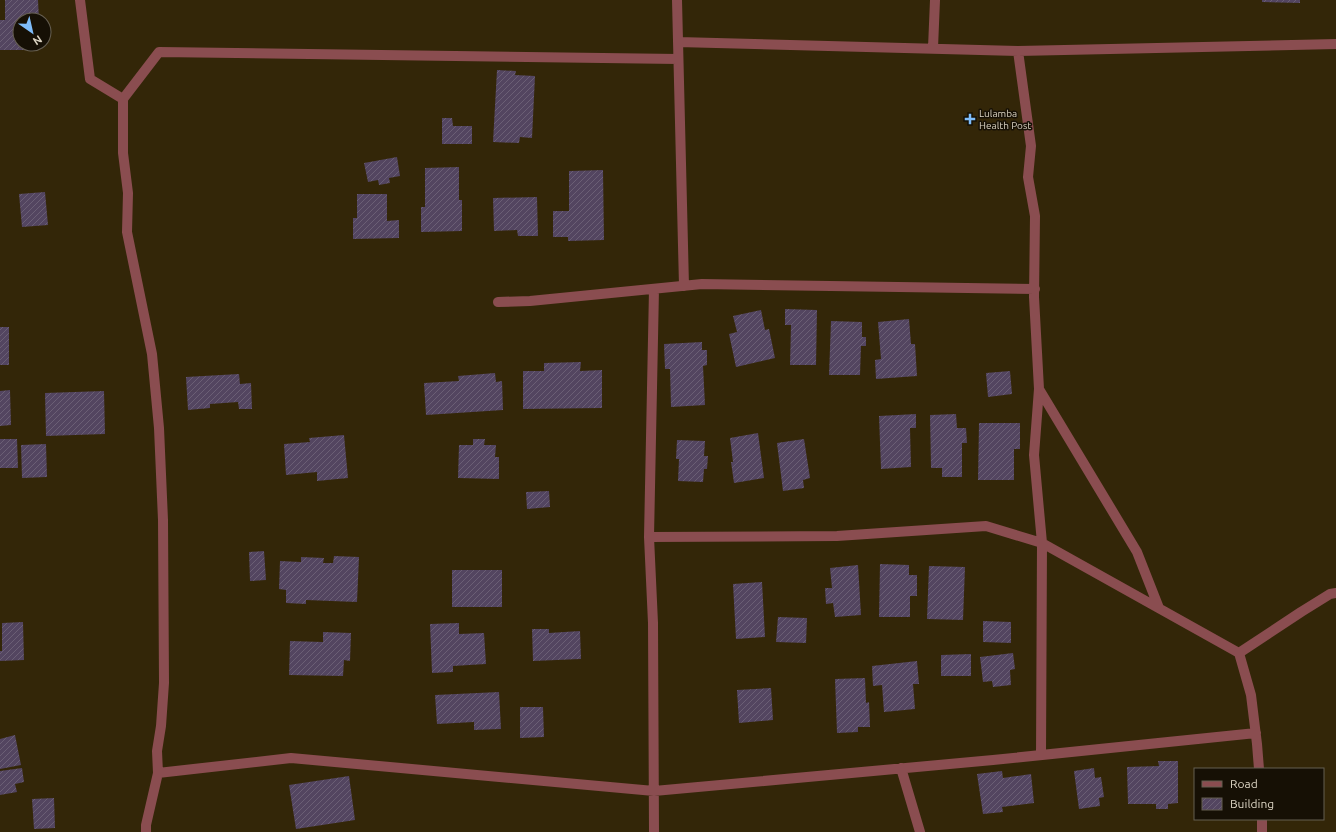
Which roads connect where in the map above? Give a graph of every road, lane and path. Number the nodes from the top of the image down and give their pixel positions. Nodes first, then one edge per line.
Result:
1 (80, 0) edge
2 (677, 0) edge
3 (935, 0) edge
4 (678, 42) junction
5 (1336, 44) edge
6 (933, 48) junction
7 (1018, 50) junction
8 (678, 59) junction
9 (123, 99) junction
10 (684, 286) junction
11 (654, 288) junction
12 (1035, 289) junction
13 (498, 302) dead end
14 (1039, 389) junction
15 (649, 537) junction
16 (1042, 543) junction
17 (1336, 593) edge
18 (1159, 608) junction
19 (1239, 653) junction
20 (1256, 733) junction
21 (1041, 755) junction
22 (901, 768) junction
23 (1259, 768) edge
24 (158, 773) junction
25 (654, 791) junction
26 (1262, 820) edge
27 (146, 832) edge
28 (654, 832) edge
29 (920, 832) edge
30 (1262, 832) edge

1 - 9 street
2 - 4 street
3 - 6 street
4 - 6 street
4 - 8 street
5 - 7 street
6 - 7 street
7 - 12 street
8 - 9 street
8 - 10 street
9 - 24 street
10 - 11 street
10 - 12 street
11 - 13 street
11 - 15 street
12 - 14 street
14 - 16 street
14 - 18 street
15 - 16 street
15 - 25 street
16 - 18 street
16 - 21 street
17 - 19 street
18 - 19 street
19 - 20 street
20 - 21 street
20 - 23 street
21 - 22 street
22 - 25 street
22 - 29 street
24 - 25 street
24 - 27 street
25 - 28 street
26 - 30 street

